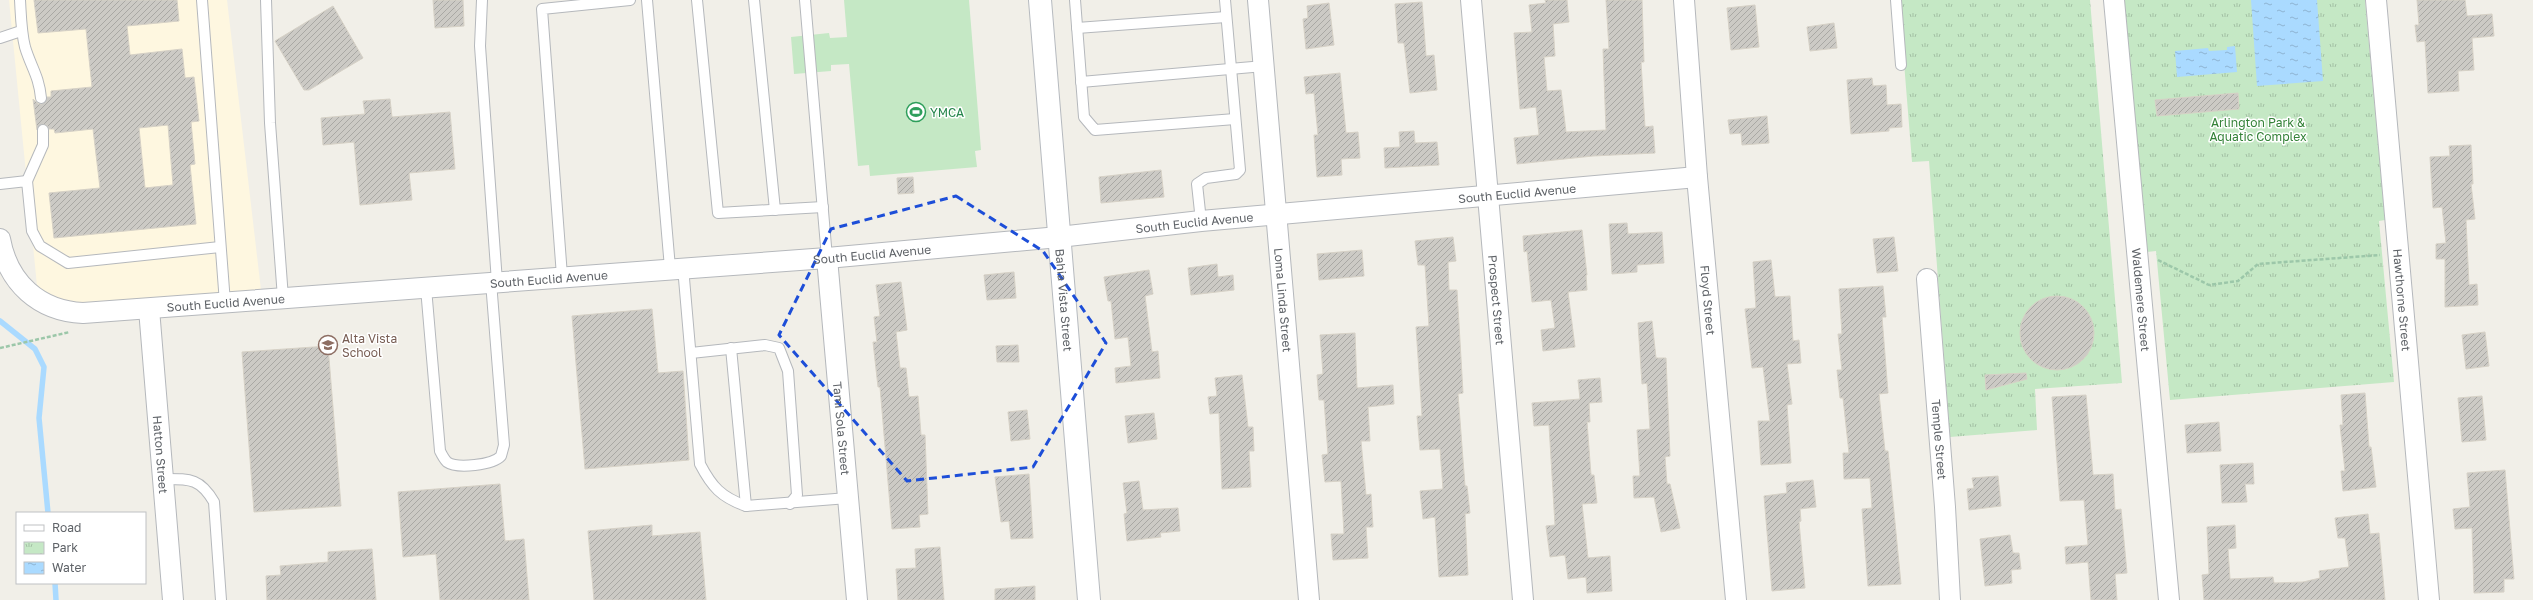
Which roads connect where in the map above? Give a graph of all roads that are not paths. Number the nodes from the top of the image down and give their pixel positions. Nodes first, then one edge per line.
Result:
1 (20, 0) edge
2 (202, 0) edge
3 (266, 0) edge
4 (482, 0) edge
5 (630, 0) edge
6 (647, 0) edge
7 (697, 0) edge
8 (754, 0) edge
9 (805, 0) edge
10 (1040, 0) edge
11 (1075, 0) edge
12 (1225, 0) edge
13 (1258, 0) edge
14 (1471, 0) edge
15 (1684, 0) edge
16 (1896, 0) edge
17 (2114, 0) edge
18 (2376, 0) edge
19 (1226, 17) junction
20 (1076, 28) junction
21 (21, 31) junction
22 (0, 38) edge
23 (1901, 65) dead end
24 (1264, 66) junction
25 (1231, 69) junction
26 (1081, 82) junction
27 (40, 98) dead end
28 (1235, 118) junction
29 (43, 130) dead end
30 (1697, 177) junction
31 (27, 182) junction
32 (0, 184) edge
33 (1487, 195) junction
34 (823, 207) junction
35 (775, 210) junction
36 (1277, 214) junction
37 (1201, 221) junction
38 (1059, 237) junction
39 (0, 239) edge
40 (220, 248) junction
41 (827, 258) junction
42 (676, 267) junction
43 (562, 276) junction
44 (1927, 279) dead end
45 (494, 282) junction
46 (426, 288) junction
47 (283, 298) junction
48 (225, 303) junction
49 (149, 309) junction
50 (731, 348) junction
51 (691, 353) junction
52 (163, 479) junction
53 (848, 498) junction
54 (790, 504) junction
55 (746, 506) junction
56 (173, 600) edge
57 (221, 600) edge
58 (857, 600) edge
59 (1089, 600) edge
60 (1309, 600) edge
61 (1523, 600) edge
62 (1736, 600) edge
63 (1950, 600) edge
64 (2169, 600) edge
65 (2429, 600) edge

1 - 21 lane
2 - 40 lane
3 - 47 lane
4 - 45 lane
5 - 43 lane
6 - 42 lane
7 - 35 lane
8 - 35 lane
9 - 34 lane
10 - 38 street, Bahia Vista Street
11 - 20 lane
12 - 19 lane
13 - 24 street, Loma Linda Street
14 - 33 street, Prospect Street
15 - 30 street, Floyd Street
16 - 23 lane
17 - 64 street, Waldemere Street
18 - 65 street, Hawthorne Street
19 - 20 lane
19 - 25 lane
20 - 26 lane
21 - 22 lane
21 - 27 lane
24 - 25 lane
24 - 36 street, Loma Linda Street
25 - 26 lane
25 - 28 lane
26 - 28 lane
28 - 37 lane
29 - 31 lane
30 - 33 street, South Euclid Avenue
30 - 62 street, Floyd Street
31 - 32 lane
31 - 40 lane
33 - 36 street, South Euclid Avenue
33 - 61 street, Prospect Street
34 - 35 lane
34 - 41 lane
36 - 37 street, South Euclid Avenue
36 - 60 street, Loma Linda Street
37 - 38 street, South Euclid Avenue
38 - 41 street, South Euclid Avenue
38 - 59 street, Bahia Vista Street
39 - 49 street, South Euclid Avenue
40 - 48 lane
41 - 42 street, South Euclid Avenue
41 - 53 street, Tami Sola Street
42 - 43 street, South Euclid Avenue
42 - 51 lane
43 - 45 street, South Euclid Avenue
44 - 63 street, Temple Street
45 - 46 street, South Euclid Avenue
45 - 46 lane
46 - 47 street, South Euclid Avenue
47 - 48 street, South Euclid Avenue
48 - 49 street, South Euclid Avenue
49 - 52 street, Hatton Street
50 - 51 lane
50 - 54 lane
50 - 55 lane
51 - 55 lane
52 - 56 street, Hatton Street
52 - 57 lane
53 - 54 lane
53 - 58 street, Tami Sola Street
54 - 55 lane

